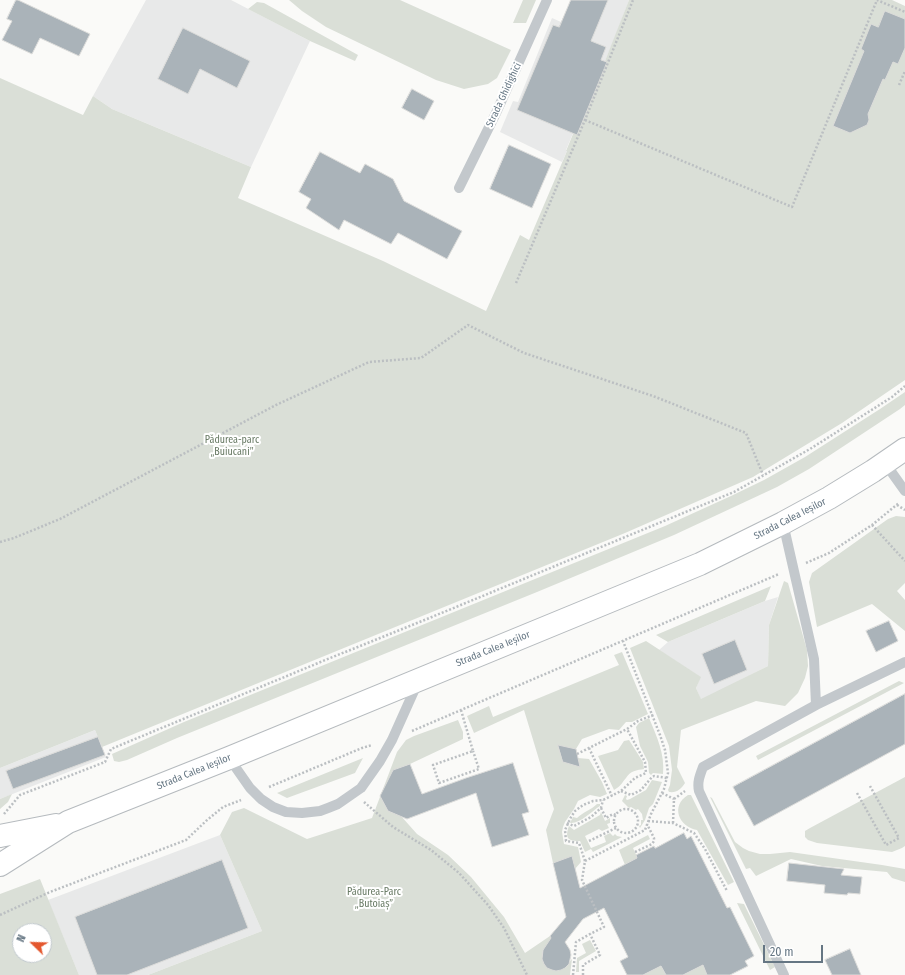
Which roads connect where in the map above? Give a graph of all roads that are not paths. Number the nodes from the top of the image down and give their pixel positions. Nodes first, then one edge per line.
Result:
1 (547, 0) edge
2 (459, 188) dead end
3 (905, 449) edge
4 (885, 463) junction
5 (905, 491) edge
6 (783, 523) junction
7 (905, 662) edge
8 (419, 680) junction
9 (816, 705) junction
10 (230, 758) junction
11 (68, 822) junction
12 (0, 836) edge
13 (0, 864) edge
14 (784, 975) edge

1 - 2 lane, Strada Ghidighici
3 - 4 main road, Strada Calea Ieșilor
4 - 5 lane
4 - 6 main road, Strada Calea Ieșilor
6 - 8 main road, Strada Calea Ieșilor
6 - 9 lane
7 - 9 lane
8 - 10 main road, Strada Calea Ieșilor
8 - 10 lane
9 - 14 lane
10 - 11 main road, Strada Calea Ieșilor
11 - 12 main road, Strada Calea Ieșilor
11 - 13 main road, Strada Calea Ieșilor

